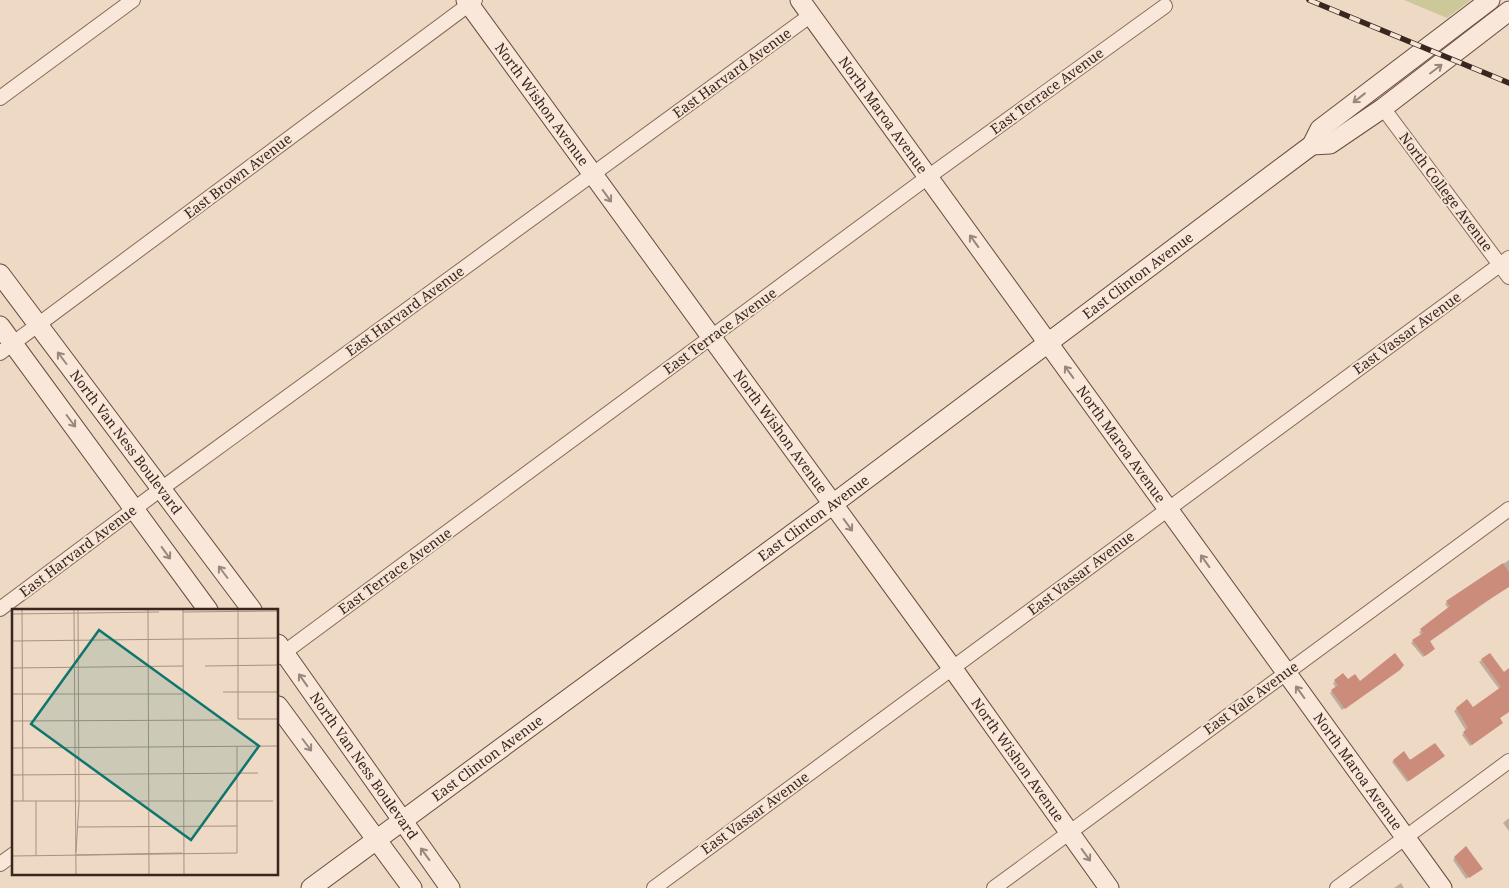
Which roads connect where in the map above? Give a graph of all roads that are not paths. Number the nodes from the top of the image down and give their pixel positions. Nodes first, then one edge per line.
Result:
1 (133, 0) edge
2 (800, 0) edge
3 (1490, 0) edge
4 (470, 2) edge
5 (1165, 6) dead end
6 (1509, 11) edge
7 (811, 15) junction
8 (1426, 47) junction
9 (0, 98) edge
10 (1383, 108) junction
11 (1312, 144) junction
12 (592, 175) junction
13 (928, 177) junction
14 (1505, 261) edge
15 (0, 274) edge
16 (1509, 276) edge
17 (37, 325) junction
18 (0, 326) edge
19 (711, 337) junction
20 (1048, 343) junction
21 (6, 348) edge
22 (161, 489) junction
23 (832, 504) junction
24 (1167, 508) junction
25 (134, 509) junction
26 (1509, 509) edge
27 (0, 609) edge
28 (207, 609) edge
29 (251, 609) edge
30 (280, 652) edge
31 (953, 669) junction
32 (1286, 673) junction
33 (279, 707) edge
34 (1509, 761) edge
35 (401, 821) junction
36 (1069, 832) junction
37 (1405, 838) junction
38 (376, 839) junction
39 (12, 855) edge
40 (0, 864) edge
41 (310, 888) edge
42 (412, 888) edge
43 (450, 888) edge
44 (654, 888) edge
45 (994, 888) edge
46 (1109, 888) edge
47 (1337, 888) edge
48 (1442, 888) edge

1 - 9 street
2 - 7 main road, North Maroa Avenue
3 - 8 main road, East Clinton Avenue
4 - 12 main road, North Wishon Avenue
4 - 17 street, East Brown Avenue
5 - 13 street, East Terrace Avenue
10 -> 6 main road, East Clinton Avenue
7 - 12 street, East Harvard Avenue
7 - 13 main road, North Maroa Avenue
8 - 10 main road
8 -> 11 main road, East Clinton Avenue
10 - 11 main road, East Clinton Avenue
10 - 14 street, North College Avenue
11 - 20 main road, East Clinton Avenue
12 -> 19 main road, North Wishon Avenue
12 - 22 street, East Harvard Avenue
13 - 19 street, East Terrace Avenue
20 -> 13 main road, North Maroa Avenue
14 - 16 street, North College Avenue
14 - 24 street, East Vassar Avenue
15 - 17 main road, North Van Ness Boulevard
17 - 21 street, East Brown Avenue
22 -> 17 main road, North Van Ness Boulevard
18 - 21 main road
19 - 23 main road, North Wishon Avenue
19 - 30 street, East Terrace Avenue
20 - 23 main road, East Clinton Avenue
24 -> 20 main road, North Maroa Avenue
21 -> 25 main road
22 - 25 street, East Harvard Avenue
29 -> 22 main road, North Van Ness Boulevard
23 -> 31 main road, North Wishon Avenue
23 - 35 main road, East Clinton Avenue
24 - 31 street, East Vassar Avenue
32 -> 24 main road, North Maroa Avenue
25 - 27 street, East Harvard Avenue
25 -> 28 main road
26 - 32 street, East Yale Avenue
35 -> 30 main road, North Van Ness Boulevard
31 - 36 main road, North Wishon Avenue
31 - 44 street, East Vassar Avenue
32 - 36 street, East Yale Avenue
37 -> 32 main road, North Maroa Avenue
33 -> 38 main road
34 - 37 street
35 - 38 main road, East Clinton Avenue
43 -> 35 main road, North Van Ness Boulevard
36 - 45 street, East Yale Avenue
36 -> 46 main road, North Wishon Avenue
37 - 47 street
37 - 48 main road, North Maroa Avenue
38 - 41 main road, East Clinton Avenue
38 - 42 main road
39 - 40 street

